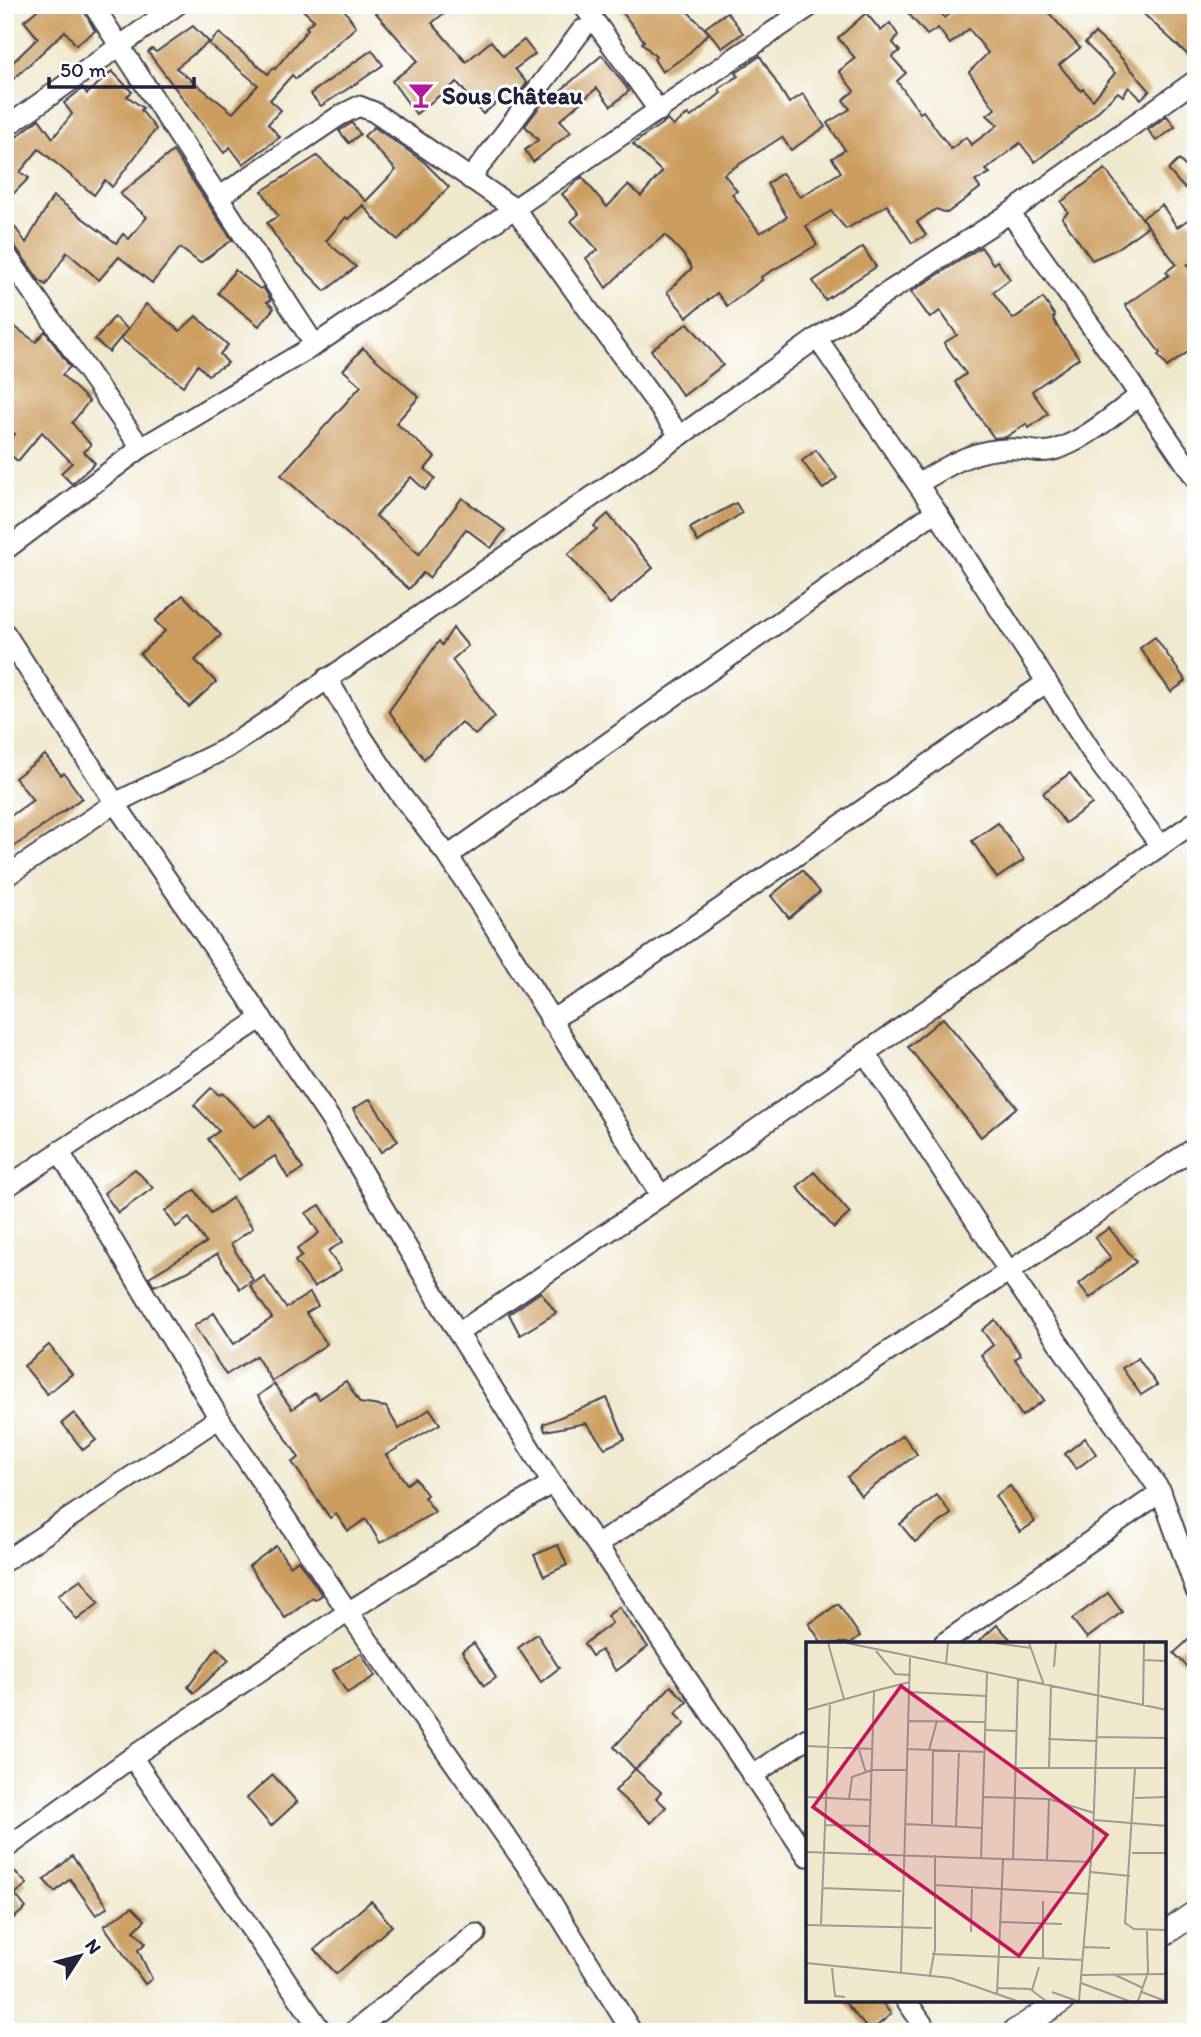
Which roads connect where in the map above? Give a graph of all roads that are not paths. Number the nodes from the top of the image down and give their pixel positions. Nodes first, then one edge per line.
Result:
1 (93, 5) edge
2 (101, 5) edge
3 (177, 5) edge
4 (583, 5) edge
5 (812, 5) edge
6 (582, 30) dead end
7 (122, 43) junction
8 (1196, 80) edge
9 (659, 111) junction
10 (5, 128) edge
11 (470, 179) junction
12 (222, 195) junction
13 (515, 209) junction
14 (1010, 213) junction
15 (5, 253) edge
16 (817, 338) junction
17 (315, 345) junction
18 (1139, 396) junction
19 (680, 436) junction
20 (141, 448) junction
21 (1196, 479) edge
22 (918, 484) junction
23 (936, 511) junction
24 (5, 550) edge
25 (5, 633) edge
26 (327, 678) junction
27 (1047, 682) junction
28 (115, 803) junction
29 (1196, 821) edge
30 (1159, 844) junction
31 (449, 856) junction
32 (5, 877) edge
33 (262, 1018) junction
34 (550, 1020) junction
35 (865, 1053) junction
36 (1196, 1147) edge
37 (59, 1151) junction
38 (5, 1188) edge
39 (661, 1196) junction
40 (1008, 1270) junction
41 (458, 1332) junction
42 (219, 1418) junction
43 (552, 1483) junction
44 (1161, 1492) junction
45 (597, 1545) junction
46 (5, 1561) edge
47 (1196, 1591) edge
48 (348, 1612) junction
49 (945, 1642) edge
50 (806, 1739) edge
51 (132, 1757) junction
52 (752, 1776) junction
53 (5, 1849) edge
54 (806, 1855) edge
55 (1196, 1912) edge
56 (1166, 1933) edge
57 (476, 1934) dead end
58 (907, 2002) edge
59 (1060, 2002) edge
60 (322, 2032) edge
61 (353, 2032) edge
62 (632, 2032) edge
63 (928, 2032) edge
64 (1014, 2032) edge

1 - 7 street
2 - 7 street
3 - 7 street
4 - 9 street
5 - 9 street
6 - 11 street
7 - 10 street
7 - 12 street
7 - 17 street
8 - 14 street
9 - 13 street
11 - 12 street
11 - 13 street
12 - 17 street
13 - 17 street
13 - 19 street
14 - 16 street
14 - 18 street
15 - 20 street
16 - 19 street
16 - 22 street
17 - 20 street
18 - 21 street
18 - 22 street
19 - 26 street
20 - 24 street
22 - 23 street
23 - 27 street
23 - 31 street
25 - 28 street
26 - 28 street
26 - 31 street
27 - 30 street
27 - 34 street
28 - 32 street
28 - 33 street
29 - 30 street
30 - 35 street
31 - 34 street
33 - 37 street
33 - 41 street
34 - 39 street
35 - 39 street
35 - 40 street
36 - 40 street
37 - 38 street
37 - 42 street
39 - 41 street
40 - 44 street
40 - 45 street
41 - 43 street
42 - 46 street
42 - 48 street
43 - 45 street
43 - 48 street
44 - 47 street
44 - 49 street
45 - 52 street
48 - 51 street
48 - 62 street
50 - 52 street
51 - 53 street
51 - 60 street
52 - 54 street
55 - 56 street
57 - 61 street
58 - 63 street
59 - 64 street

